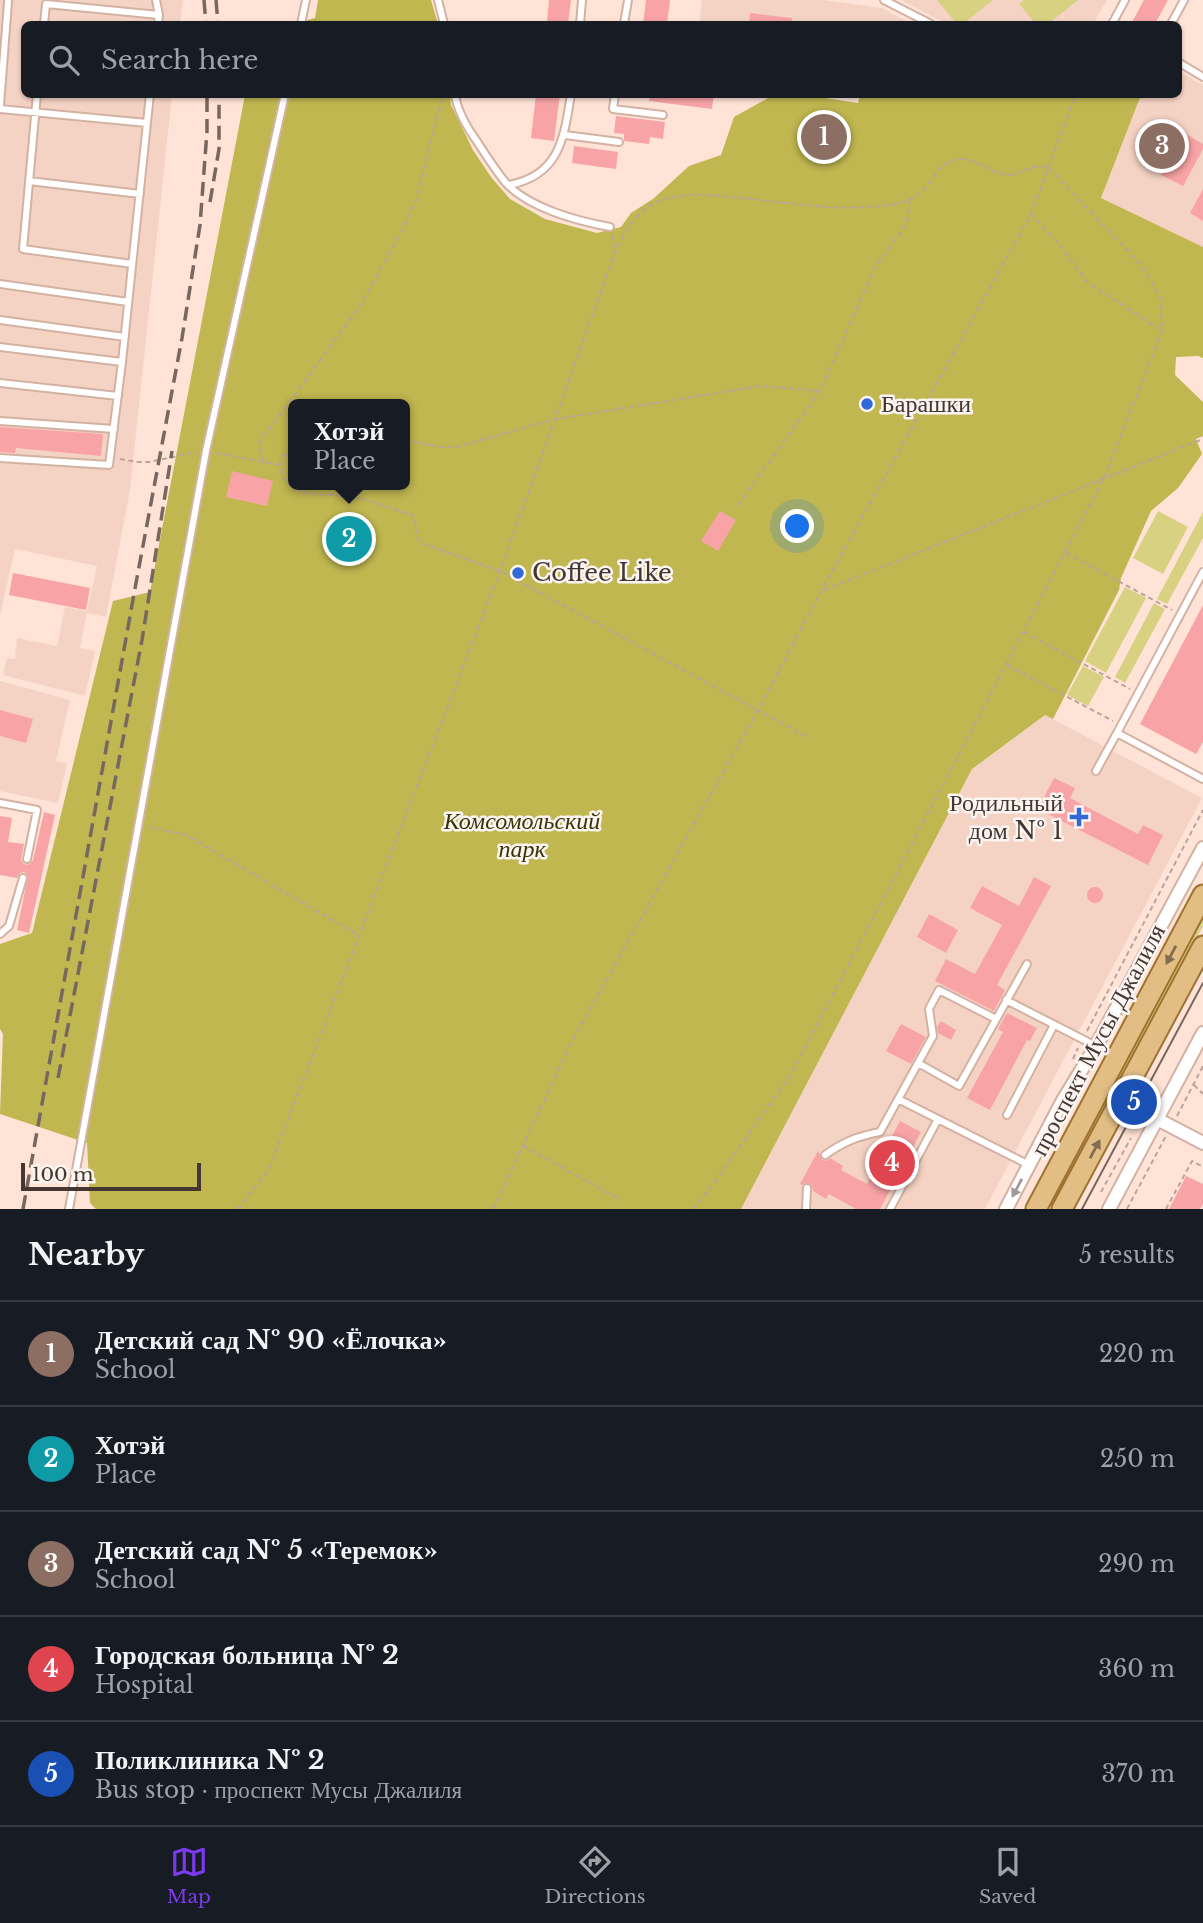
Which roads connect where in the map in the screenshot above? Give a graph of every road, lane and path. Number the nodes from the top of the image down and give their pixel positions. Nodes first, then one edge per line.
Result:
1 (156, 0) edge
2 (306, 0) edge
3 (438, 0) edge
4 (582, 0) edge
5 (628, 0) edge
6 (884, 0) edge
7 (1125, 0) edge
8 (1184, 0) edge
9 (8, 2) dead end
10 (159, 15) junction
11 (44, 21) edge
12 (158, 21) edge
13 (302, 21) edge
14 (443, 21) edge
15 (580, 21) edge
16 (624, 21) edge
17 (925, 21) edge
18 (1114, 21) edge
19 (1173, 21) edge
20 (1182, 64) edge
21 (1203, 77) edge
22 (37, 98) edge
23 (150, 98) edge
24 (284, 98) edge
25 (442, 98) edge
26 (456, 98) edge
27 (570, 98) edge
28 (614, 98) edge
29 (1075, 98) edge
30 (0, 107) edge
31 (36, 112) junction
32 (663, 115) dead end
33 (147, 123) junction
34 (565, 135) junction
35 (619, 142) dead end
36 (1049, 168) junction
37 (29, 181) junction
38 (508, 185) junction
39 (140, 194) junction
40 (910, 201) junction
41 (1031, 214) junction
42 (610, 227) joint
43 (615, 252) junction
44 (132, 264) junction
45 (0, 284) edge
46 (128, 302) junction
47 (0, 320) edge
48 (1162, 331) junction
49 (125, 337) junction
50 (0, 346) edge
51 (122, 362) junction
52 (0, 383) edge
53 (820, 391) junction
54 (118, 396) junction
55 (291, 399) edge
56 (288, 404) edge
57 (556, 419) junction
58 (0, 421) edge
59 (114, 429) junction
60 (1203, 439) edge
61 (410, 441) edge
62 (206, 451) junction
63 (288, 451) edge
64 (110, 457) junction
65 (0, 458) edge
66 (263, 463) junction
67 (279, 466) junction
68 (1104, 478) junction
69 (288, 485) edge
70 (296, 490) edge
71 (350, 490) edge
72 (353, 496) junction
73 (738, 505) dead end
74 (1065, 553) junction
75 (500, 570) junction
76 (1203, 572) edge
77 (821, 591) junction
78 (1180, 614) junction
79 (1023, 632) junction
80 (1006, 664) junction
81 (1138, 693) junction
82 (758, 710) junction
83 (1121, 726) junction
84 (1117, 733) junction
85 (809, 738) dead end
86 (1096, 771) dead end
87 (1202, 775) edge
88 (0, 803) edge
89 (1203, 810) edge
90 (1191, 819) dead end
91 (1197, 822) junction
92 (138, 824) junction
93 (1203, 849) edge
94 (27, 859) dead end
95 (23, 878) dead end
96 (1203, 895) edge
97 (0, 934) edge
98 (360, 936) junction
99 (1203, 946) edge
100 (1027, 964) dead end
101 (1006, 1000) junction
102 (996, 1019) junction
103 (1054, 1024) junction
104 (1203, 1033) edge
105 (1083, 1039) junction
106 (1096, 1046) junction
107 (1071, 1062) dead end
108 (918, 1063) junction
109 (1193, 1084) dead end
110 (1203, 1094) edge
111 (898, 1099) junction
112 (1007, 1115) dead end
113 (938, 1119) junction
114 (1157, 1119) junction
115 (1130, 1138) dead end
116 (1203, 1143) edge
117 (522, 1146) junction
118 (825, 1155) dead end
119 (1029, 1165) junction
120 (1203, 1167) edge
121 (807, 1188) dead end
122 (1101, 1192) dead end
123 (621, 1200) dead end
124 (805, 1207) edge
125 (69, 1209) edge
126 (238, 1209) edge
127 (493, 1209) edge
128 (693, 1209) edge
129 (890, 1209) edge
130 (1006, 1209) edge
131 (1036, 1209) edge
132 (1062, 1209) edge
133 (1109, 1209) edge
134 (1167, 1209) edge

1 - 10 lane
2 - 13 lane
3 - 14 lane
4 - 15 lane
5 - 16 lane
6 - 17 lane
7 - 18 lane
8 - 19 lane
9 - 30 lane
10 - 11 lane
10 - 12 lane
20 - 21 lane
22 - 31 lane
23 - 33 lane
24 - 62 lane
25 - 55 path
26 - 38 lane
27 - 34 lane
28 - 32 lane
29 - 36 path
30 - 31 lane
31 - 33 lane
31 - 37 lane
33 - 39 lane
34 - 35 lane
34 - 38 lane
36 - 40 path
36 - 41 path
36 - 48 path
37 - 39 lane
37 - 44 lane
38 - 42 lane
39 - 44 lane
40 - 43 path
40 - 53 path
41 - 48 path
41 - 77 path
42 - 43 path
43 - 57 path
44 - 46 lane
45 - 46 lane
46 - 49 lane
47 - 49 lane
48 - 68 path
49 - 51 lane
50 - 51 lane
51 - 54 lane
52 - 54 lane
53 - 57 path
53 - 73 path
54 - 59 lane
56 - 66 path
57 - 61 path
57 - 75 path
58 - 59 lane
59 - 64 lane
60 - 68 path
62 - 64 path
62 - 66 path
62 - 92 lane
63 - 67 path
64 - 65 lane
66 - 67 path
67 - 69 path
68 - 74 path
68 - 77 path
70 - 72 path
71 - 72 path
72 - 75 path
74 - 78 path
74 - 79 path
75 - 82 path
75 - 98 path
76 - 78 lane
77 - 82 path
78 - 81 lane
79 - 80 path
79 - 81 path
80 - 83 path
80 - 128 path
81 - 83 lane
82 - 85 path
82 - 117 path
83 - 84 lane
84 - 86 lane
84 - 87 lane
88 - 94 lane
89 - 91 path
90 - 91 path
91 - 105 path
92 - 98 path
92 - 125 lane
93 - 106 street
95 - 97 lane
96 -> 131 main road, проспект Мусы Джалиля
98 - 126 path
132 -> 99 main road, проспект Мусы Джалиля
100 - 101 lane
101 - 102 lane
101 - 103 lane
102 - 108 lane
102 - 108 lane
103 - 105 lane
103 - 112 lane
104 - 114 street
105 - 106 lane
105 - 107 path
106 - 119 street
108 - 111 lane
109 - 110 path
111 - 113 lane
111 - 118 lane
113 - 119 lane
113 - 129 lane
114 - 116 street
114 - 133 street
115 - 122 path
117 - 123 path
117 - 127 path
119 -> 130 street
120 - 134 path
121 - 124 lane

